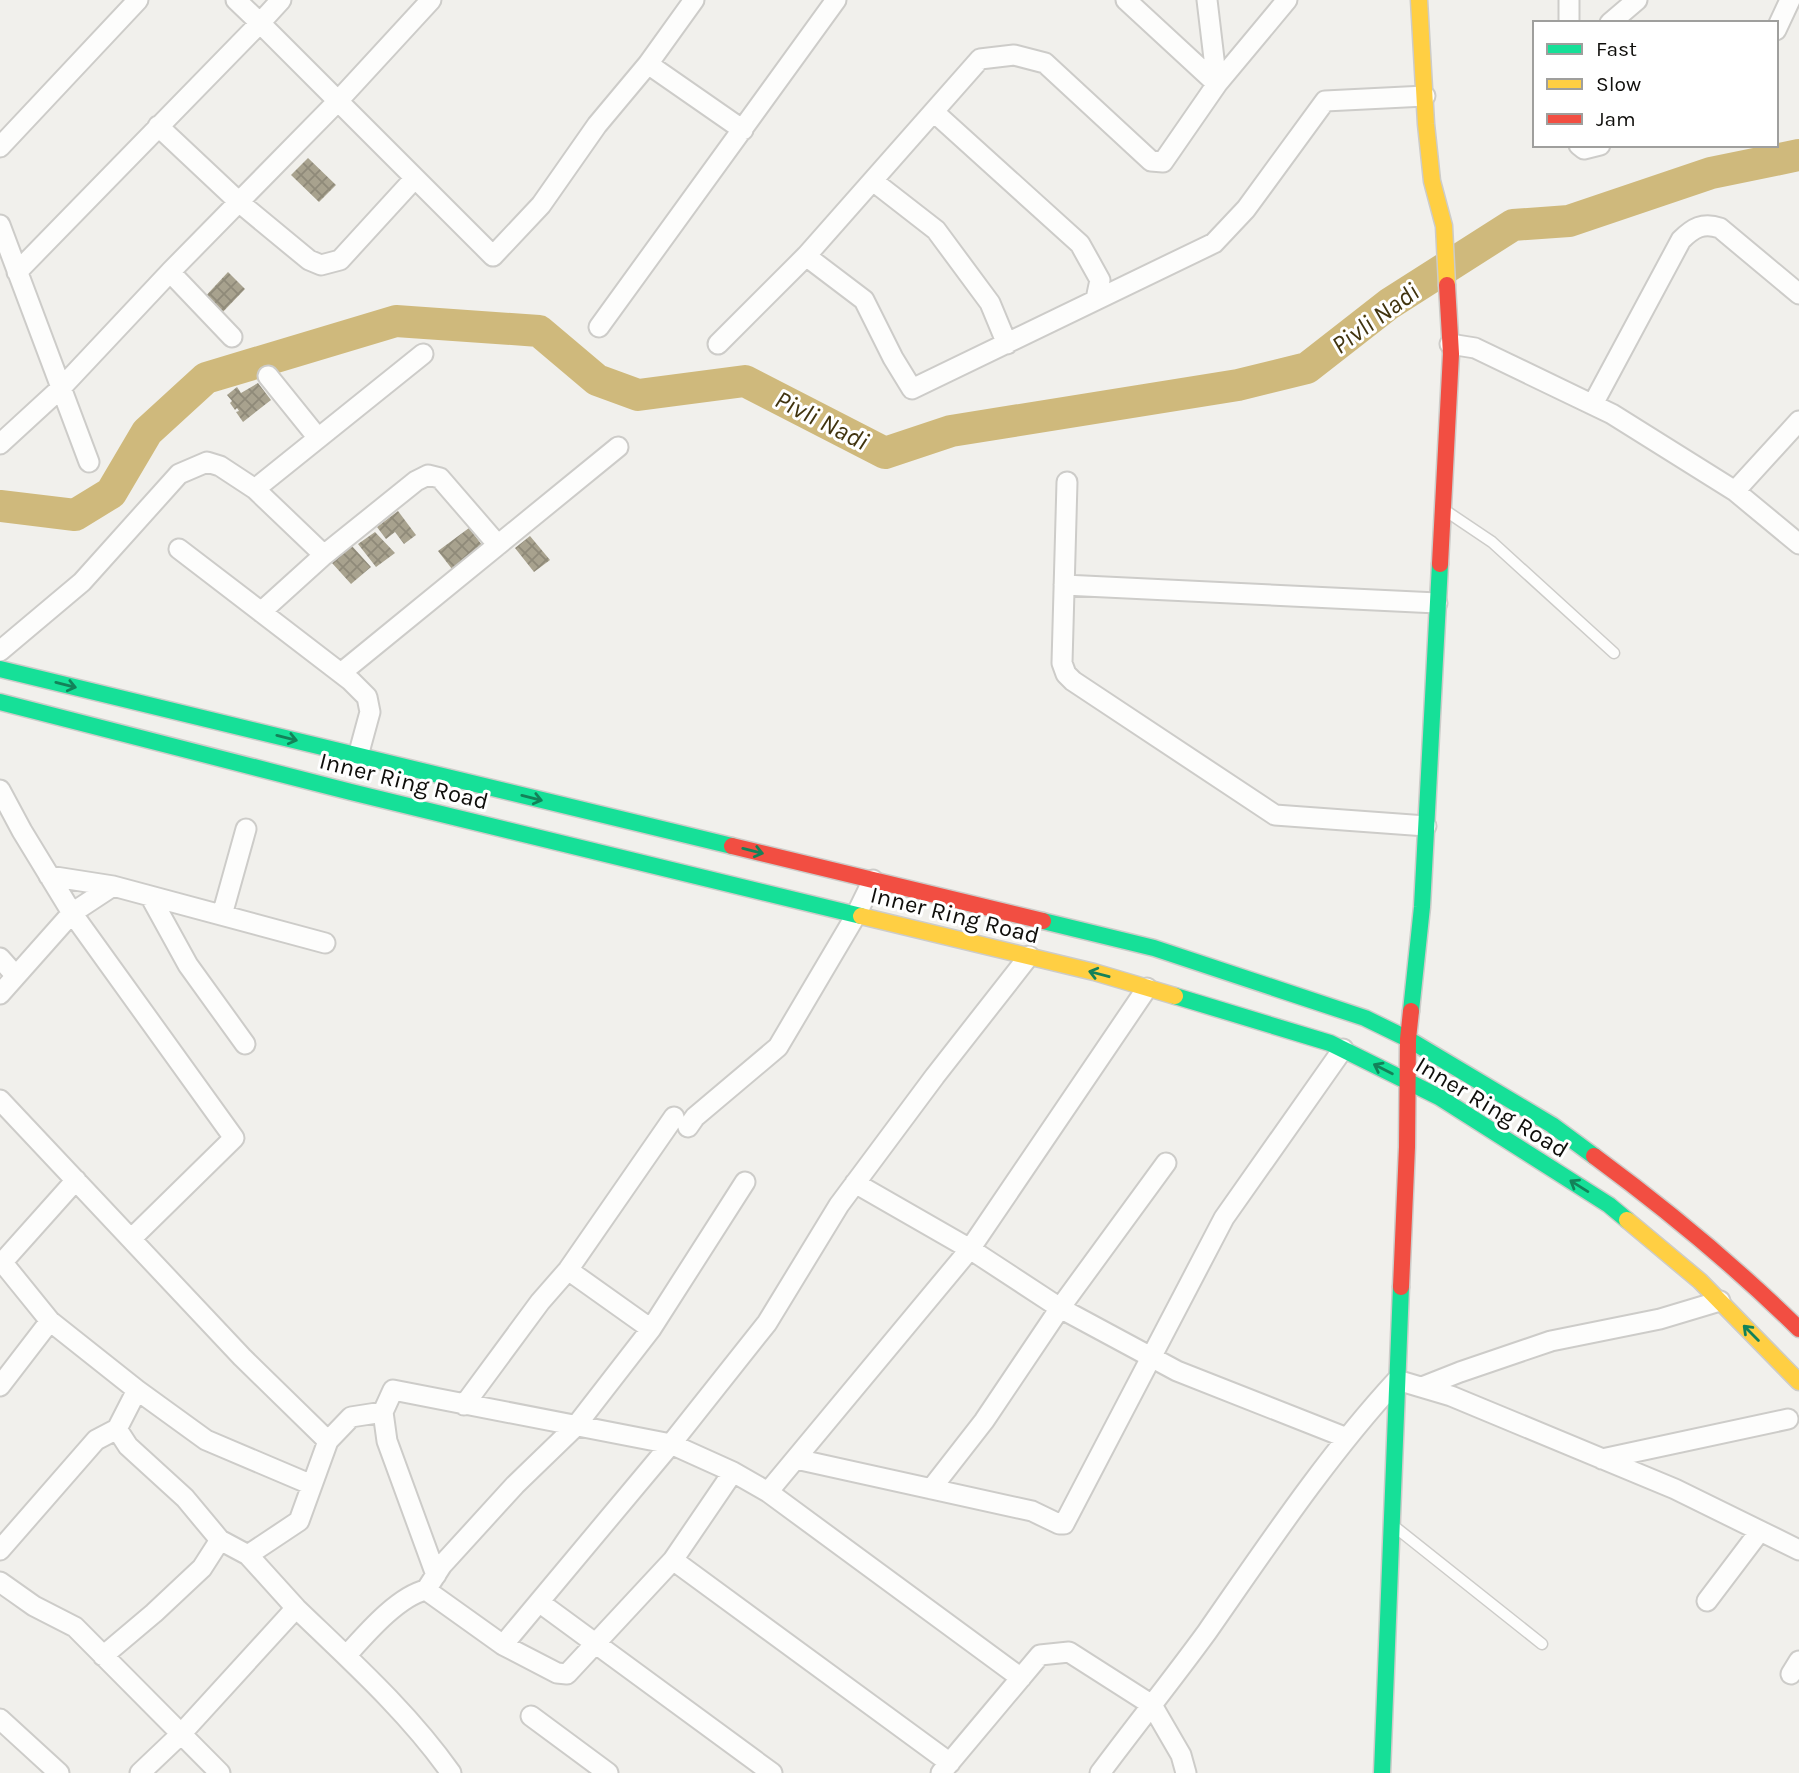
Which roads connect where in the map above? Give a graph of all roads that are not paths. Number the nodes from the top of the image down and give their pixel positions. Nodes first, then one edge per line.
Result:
1 (138, 0) edge
2 (236, 0) edge
3 (281, 0) edge
4 (430, 0) edge
5 (694, 0) edge
6 (835, 0) edge
7 (1126, 0) edge
8 (1207, 0) edge
9 (1287, 0) edge
10 (1419, 0) edge
11 (1569, 0) edge
12 (1637, 0) edge
13 (1790, 0) edge
14 (1569, 21) edge
15 (1612, 21) edge
16 (260, 23) junction
17 (1778, 26) edge
18 (648, 64) junction
19 (1217, 84) junction
20 (1425, 96) junction
21 (338, 101) junction
22 (934, 112) junction
23 (158, 126) junction
24 (743, 130) junction
25 (0, 147) edge
26 (415, 178) junction
27 (873, 181) junction
28 (240, 203) junction
29 (0, 225) edge
30 (806, 256) junction
31 (10, 269) edge
32 (170, 272) junction
33 (1102, 291) junction
34 (1799, 294) edge
35 (599, 327) dead end
36 (232, 337) dead end
37 (718, 344) dead end
38 (1007, 344) junction
39 (1450, 344) junction
40 (422, 354) dead end
41 (268, 376) dead end
42 (61, 388) junction
43 (1593, 404) junction
44 (1799, 421) edge
45 (318, 438) junction
46 (0, 444) edge
47 (618, 447) dead end
48 (89, 461) dead end
49 (1067, 482) dead end
50 (254, 489) junction
51 (1735, 491) junction
52 (1443, 509) junction
53 (1799, 544) edge
54 (498, 545) junction
55 (179, 549) dead end
56 (324, 555) junction
57 (1064, 585) junction
58 (1437, 603) junction
59 (261, 612) junction
60 (0, 651) edge
61 (1614, 653) dead end
62 (0, 669) edge
63 (341, 673) junction
64 (0, 702) edge
65 (358, 756) junction
66 (0, 790) edge
67 (1426, 827) junction
68 (246, 829) dead end
69 (49, 876) junction
70 (873, 880) junction
71 (113, 886) junction
72 (150, 896) junction
73 (72, 914) junction
74 (222, 915) junction
75 (856, 915) junction
76 (325, 943) dead end
77 (1029, 956) junction
78 (0, 958) edge
79 (16, 976) junction
80 (1147, 988) junction
81 (0, 994) edge
82 (1408, 1039) junction
83 (245, 1044) dead end
84 (1343, 1049) junction
85 (1408, 1081) junction
86 (0, 1100) edge
87 (1166, 1163) dead end
88 (76, 1180) junction
89 (745, 1182) dead end
90 (855, 1183) junction
91 (131, 1239) junction
92 (970, 1249) junction
93 (1, 1264) edge
94 (568, 1270) junction
95 (1720, 1301) junction
96 (1060, 1307) junction
97 (50, 1321) junction
98 (651, 1329) junction
99 (1799, 1329) edge
100 (1151, 1356) junction
101 (1397, 1380) junction
102 (1799, 1382) edge
103 (0, 1386) edge
104 (1422, 1387) junction
105 (137, 1390) junction
106 (464, 1405) junction
107 (383, 1412) junction
108 (1788, 1419) dead end
109 (575, 1427) junction
110 (117, 1430) junction
111 (1347, 1438) junction
112 (328, 1441) junction
113 (671, 1444) junction
114 (796, 1459) junction
115 (1602, 1459) junction
116 (733, 1472) junction
117 (312, 1485) junction
118 (930, 1489) junction
119 (768, 1492) junction
120 (1392, 1524) junction
121 (1760, 1531) junction
122 (220, 1540) junction
123 (0, 1550) edge
124 (1799, 1550) edge
125 (248, 1555) junction
126 (673, 1559) junction
127 (0, 1582) edge
128 (431, 1583) junction
129 (1706, 1601) dead end
130 (539, 1602) junction
131 (296, 1608) junction
132 (596, 1643) junction
133 (1542, 1644) dead end
134 (503, 1645) junction
135 (103, 1656) junction
136 (346, 1656) junction
137 (1021, 1678) junction
138 (1152, 1705) junction
139 (531, 1716) dead end
140 (0, 1719) edge
141 (181, 1734) junction
142 (946, 1768) edge
143 (442, 1769) edge
144 (59, 1773) edge
145 (140, 1773) edge
146 (220, 1773) edge
147 (608, 1773) edge
148 (772, 1773) edge
149 (1100, 1773) edge
150 (1186, 1773) edge
151 (1382, 1773) edge

1 - 25 street
2 - 16 street
3 - 16 street
4 - 21 street
5 - 18 street
6 - 24 street
7 - 19 street
8 - 19 street
9 - 19 street
10 - 20 main road
11 - 14 street
12 - 15 street
13 - 17 street
16 - 21 street
16 - 23 street
18 - 24 street
18 - 26 street
19 - 22 street
20 - 33 street
20 - 39 main road
21 - 26 street
21 - 28 street
22 - 27 street
22 - 33 street
23 - 28 street
23 - 31 street
24 - 35 street
26 - 28 street
27 - 30 street
27 - 38 street
28 - 32 street
29 - 31 street
30 - 37 street
30 - 38 street
31 - 42 street
32 - 36 street
32 - 42 street
33 - 38 street
34 - 43 street
39 - 43 street
39 - 52 main road
40 - 45 street
41 - 45 street
42 - 46 street
42 - 48 street
43 - 51 street
44 - 51 street
45 - 50 street
47 - 54 street
49 - 57 street
50 - 56 street
50 - 60 street
51 - 53 street
52 - 58 main road
52 - 61 lane
54 - 56 street
54 - 63 street
55 - 59 street
56 - 59 street
57 - 58 street
57 - 67 street
58 - 67 main road
59 - 63 street
62 -> 65 main road, Inner Ring Road
63 - 65 street
64 - 75 main road, Inner Ring Road
65 -> 70 main road, Inner Ring Road
66 - 69 street
67 - 82 main road
68 - 74 street
69 - 71 street
69 - 73 street
70 - 75 street
70 - 82 main road, Inner Ring Road
71 - 72 street
71 - 73 street
72 - 74 street
72 - 83 street
73 - 79 street
73 - 91 street
74 - 76 street
75 - 77 main road, Inner Ring Road
75 - 94 street
80 -> 77 main road, Inner Ring Road
77 - 90 street
78 - 79 street
79 - 81 street
80 - 84 main road, Inner Ring Road
80 - 92 street
82 - 85 main road
82 - 99 main road, Inner Ring Road
85 -> 84 main road, Inner Ring Road
84 - 100 street
95 -> 85 main road, Inner Ring Road
85 - 101 main road
86 - 88 street
87 - 96 street
88 - 91 street
88 - 93 street
89 - 98 street
90 - 92 street
90 - 113 street
91 - 112 street
92 - 96 street
92 - 114 street
93 - 97 street
94 - 98 street
94 - 106 street
102 -> 95 main road, Inner Ring Road
95 - 104 street
96 - 100 street
96 - 118 street
97 - 103 street
97 - 105 street
98 - 109 street
100 - 111 street
100 - 118 street
101 - 104 street
101 - 111 street
101 - 120 main road
104 - 115 street
105 - 110 street
105 - 117 street
106 - 107 street
106 - 109 street
107 - 112 street
107 - 128 street
108 - 115 street
109 - 113 street
109 - 128 street
110 - 122 street
110 - 123 street
111 - 138 street
112 - 117 street
113 - 116 street
113 - 130 street
114 - 118 street
114 - 119 street
115 - 121 street
116 - 119 street
116 - 126 street
117 - 125 street
119 - 137 street
120 - 133 lane
120 - 151 main road
121 - 124 street
121 - 129 street
122 - 125 street
122 - 135 street
125 - 131 street
126 - 132 street
126 - 142 street
127 - 135 street
128 - 134 street
128 - 136 street
130 - 132 street
130 - 134 street
131 - 136 street
131 - 141 street
132 - 134 street
132 - 148 street
135 - 141 street
136 - 143 street
137 - 138 street
137 - 142 street
138 - 149 street
138 - 150 street
139 - 147 street
140 - 144 street
141 - 145 street
141 - 146 street

